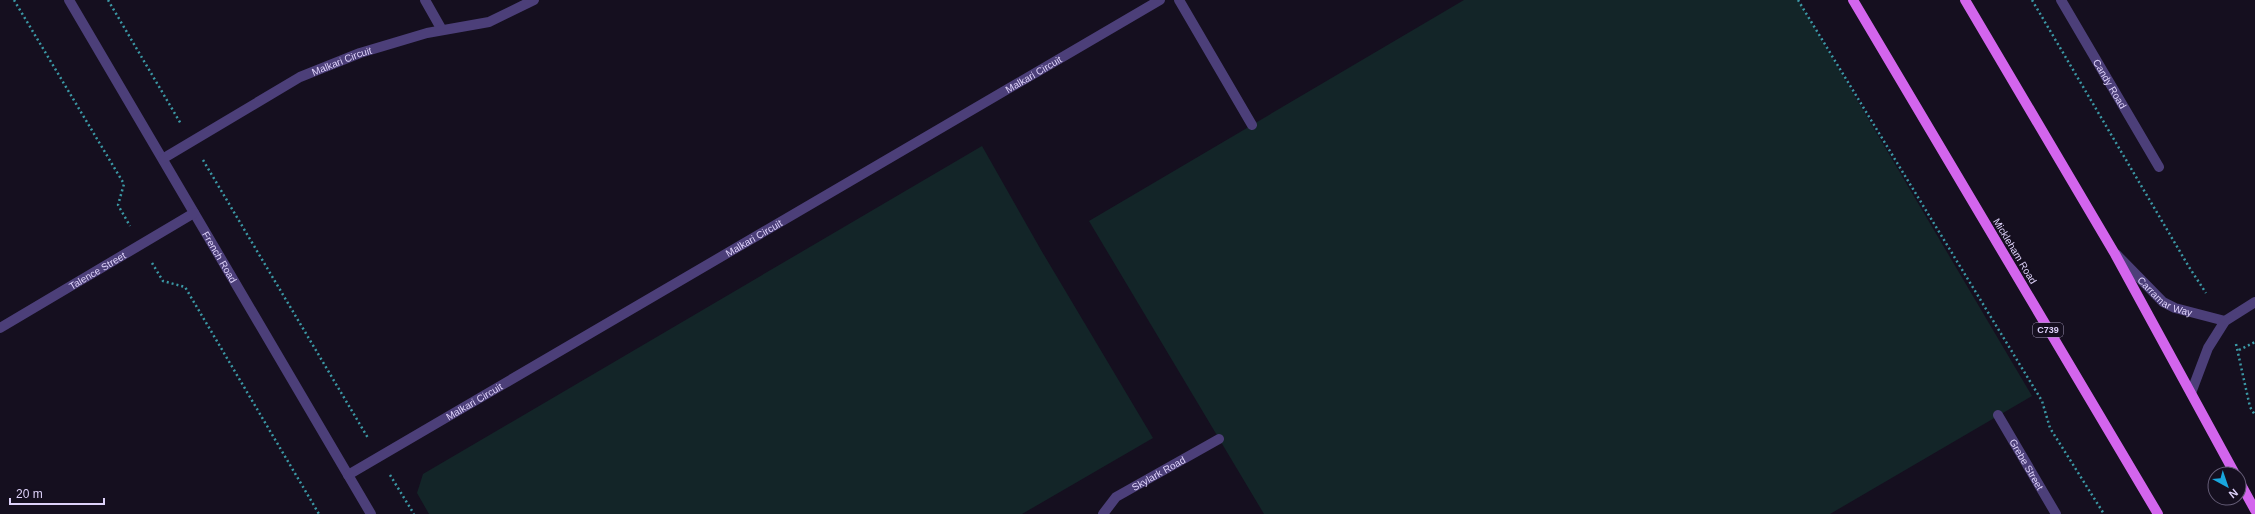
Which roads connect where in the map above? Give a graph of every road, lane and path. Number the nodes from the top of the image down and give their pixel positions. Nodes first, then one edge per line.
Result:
1 (69, 0) edge
2 (108, 0) edge
3 (425, 0) edge
4 (534, 0) edge
5 (1160, 0) edge
6 (1179, 0) edge
7 (1798, 0) edge
8 (1852, 0) edge
9 (1965, 0) edge
10 (2032, 0) edge
11 (2061, 0) edge
12 (442, 30) junction
13 (1252, 125) dead end
14 (192, 142) junction
15 (164, 158) junction
16 (2159, 167) dead end
17 (194, 213) junction
18 (2115, 254) junction
19 (2255, 302) edge
20 (2225, 320) junction
21 (0, 328) edge
22 (2255, 342) edge
23 (2239, 350) junction
24 (2191, 393) junction
25 (1998, 415) dead end
26 (2255, 415) edge
27 (1219, 438) dead end
28 (379, 457) junction
29 (2232, 466) edge
30 (348, 475) junction
31 (2247, 495) edge
32 (2255, 510) edge
33 (371, 514) edge
34 (414, 514) edge
35 (1103, 514) edge
36 (2056, 514) edge
37 (2104, 514) edge
38 (2158, 514) edge

1 - 15 street, French Road
2 - 14 path
3 - 12 street
4 - 12 street, Malkari Circuit
5 - 28 street, Malkari Circuit
6 - 13 street
7 - 37 path
8 - 38 main road, Mickleham Road / C739
9 - 18 main road
10 - 20 path
11 - 16 street, Candy Road
12 - 14 street, Malkari Circuit
14 - 15 street, Malkari Circuit
14 - 28 path
15 - 17 street, French Road
17 - 21 street, Talence Street
17 - 30 street, French Road
18 - 20 street, Carramar Way
18 - 24 main road
19 - 20 street
20 - 23 path
20 - 24 street
22 - 23 path
23 - 26 path
24 - 29 main road
25 - 36 street, Grebe Street
27 - 35 street, Skylark Road
28 - 30 street, Malkari Circuit
28 - 34 path
30 - 33 street, French Road
31 - 32 main road

